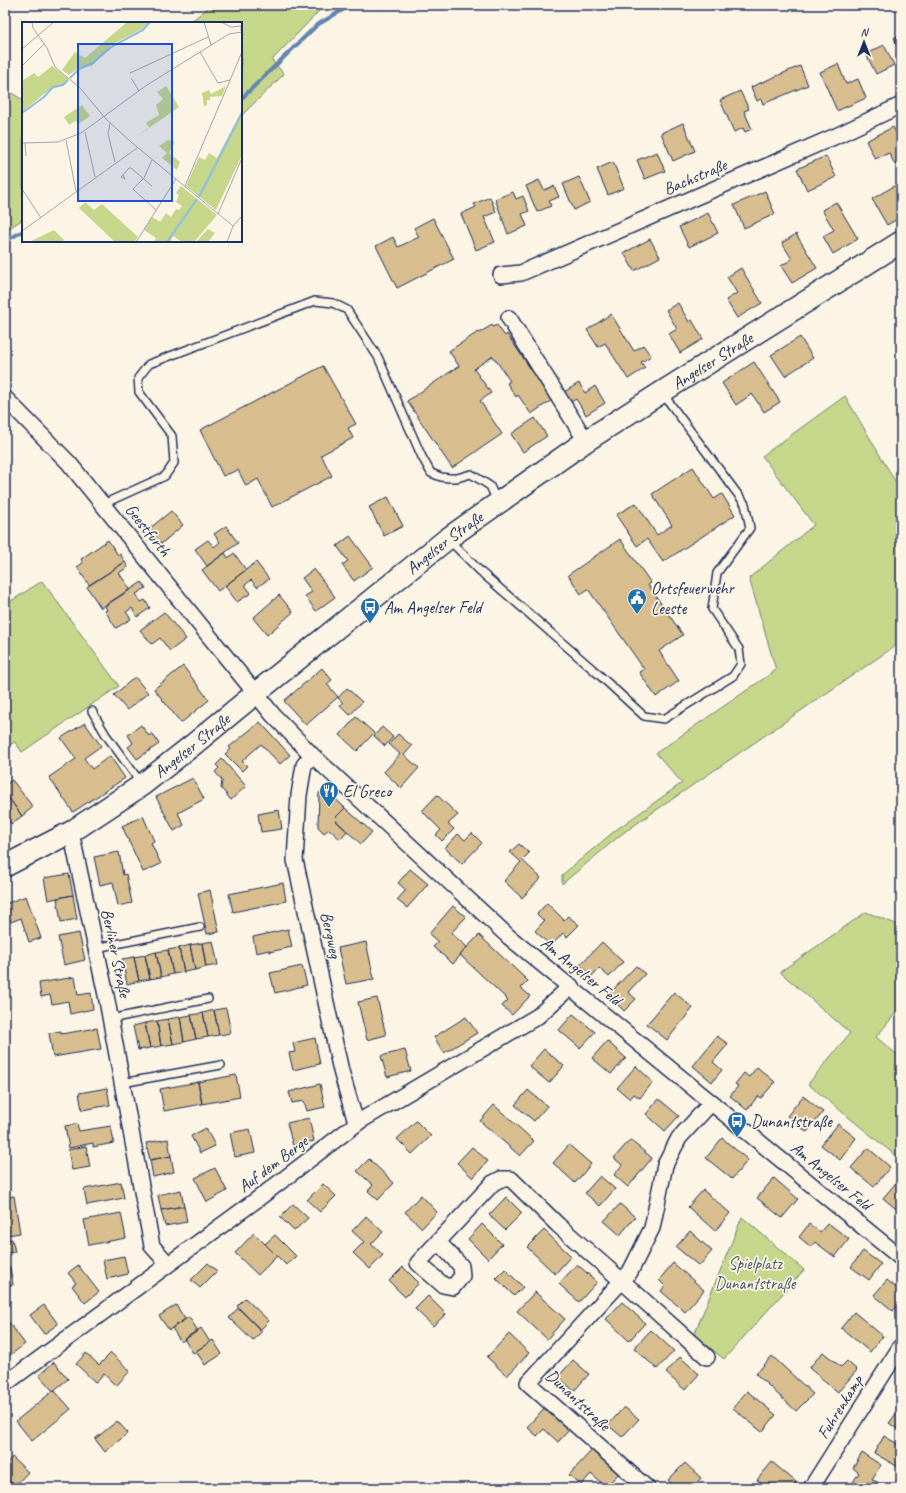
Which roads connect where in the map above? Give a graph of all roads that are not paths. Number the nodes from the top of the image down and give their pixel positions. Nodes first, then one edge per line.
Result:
1 (901, 105) edge
2 (901, 242) edge
3 (501, 276) dead end
4 (509, 318) dead end
5 (662, 392) junction
6 (5, 398) edge
7 (586, 441) junction
8 (498, 503) junction
9 (102, 504) junction
10 (447, 539) junction
11 (256, 693) junction
12 (92, 711) dead end
13 (312, 754) junction
14 (142, 785) junction
15 (71, 832) junction
16 (5, 866) edge
17 (200, 927) dead end
18 (96, 948) junction
19 (571, 986) junction
20 (208, 999) dead end
21 (110, 1019) junction
22 (221, 1065) dead end
23 (122, 1083) junction
24 (712, 1102) junction
25 (360, 1121) junction
26 (438, 1242) dead end
27 (901, 1258) edge
28 (168, 1264) junction
29 (622, 1281) junction
30 (901, 1346) edge
31 (706, 1356) dead end
32 (5, 1384) edge
33 (647, 1488) edge
34 (811, 1488) edge

1 - 3 street, Bachstraße
2 - 5 main road, Angelser Straße
4 - 7 street
5 - 7 main road, Angelser Straße
5 - 10 lane
6 - 9 street, Geestfurth
7 - 8 main road, Angelser Straße
8 - 9 lane
8 - 10 main road, Angelser Straße
9 - 11 street, Geestfurth
10 - 11 main road, Angelser Straße
11 - 13 street, Am Angelser Feld
11 - 14 main road, Angelser Straße
12 - 14 lane
13 - 19 street, Am Angelser Feld
13 - 25 street, Bergweg
14 - 15 main road, Angelser Straße
15 - 16 main road, Angelser Straße
15 - 18 street, Berliner Straße
17 - 18 lane
18 - 21 street, Berliner Straße
19 - 24 street, Am Angelser Feld
19 - 25 street, Auf dem Berge
20 - 21 lane
21 - 23 street, Berliner Straße
22 - 23 lane
23 - 28 street, Berliner Straße
24 - 27 street, Am Angelser Feld
24 - 29 street, Dunantstraße
25 - 28 street, Auf dem Berge
26 - 29 street
28 - 32 street, Auf dem Berge
29 - 31 street
29 - 33 street, Dunantstraße
30 - 34 street, Fuhrenkamp

